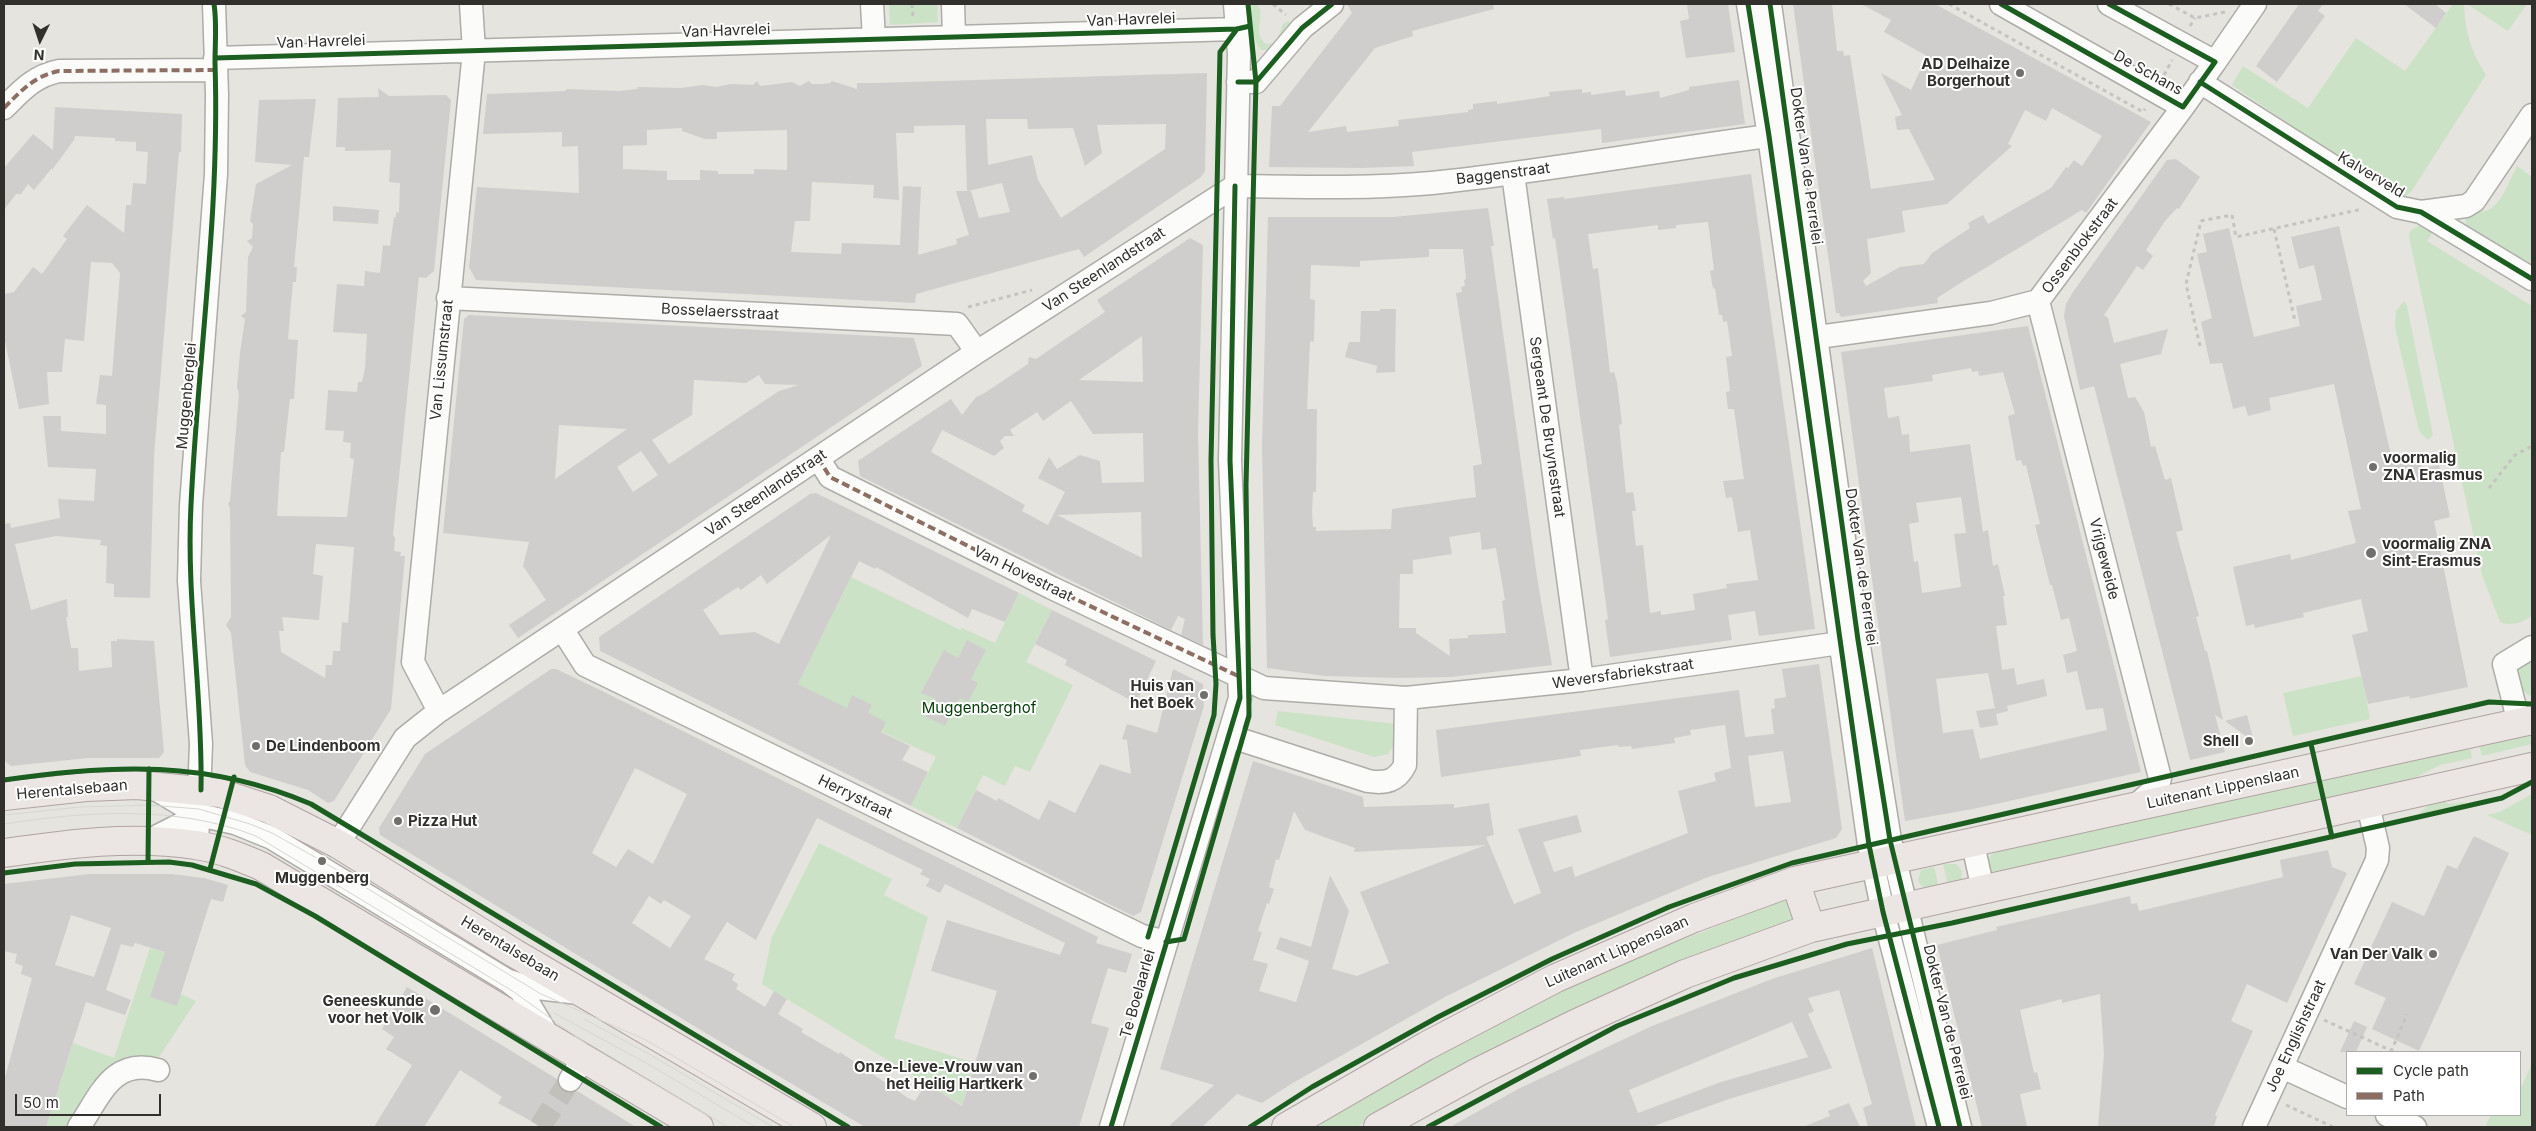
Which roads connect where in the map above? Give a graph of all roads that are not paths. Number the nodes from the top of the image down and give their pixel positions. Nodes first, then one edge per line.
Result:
1 (214, 4) edge
2 (470, 4) edge
3 (872, 4) edge
4 (953, 4) edge
5 (1235, 4) edge
6 (1332, 4) edge
7 (1748, 4) edge
8 (1770, 4) edge
9 (2001, 4) edge
10 (2109, 4) edge
11 (2255, 4) edge
12 (1237, 29) junction
13 (954, 37) junction
14 (874, 39) junction
15 (474, 51) junction
16 (2215, 62) junction
17 (216, 64) junction
18 (1238, 82) junction
19 (2200, 82) junction
20 (2183, 107) junction
21 (4, 108) edge
22 (2532, 115) edge
23 (1779, 134) junction
24 (1513, 174) junction
25 (1235, 186) junction
26 (2421, 212) junction
27 (2532, 279) edge
28 (448, 298) junction
29 (2038, 301) junction
30 (1808, 339) junction
31 (977, 352) junction
32 (818, 458) junction
33 (562, 629) junction
34 (1849, 642) junction
35 (2532, 648) edge
36 (1238, 676) junction
37 (1582, 680) junction
38 (1406, 698) junction
39 (438, 711) junction
40 (2526, 721) edge
41 (1229, 736) junction
42 (2532, 767) edge
43 (4, 796) edge
44 (200, 802) junction
45 (2368, 805) junction
46 (2133, 808) junction
47 (148, 841) junction
48 (338, 844) junction
49 (1973, 844) junction
50 (197, 845) junction
51 (4, 853) edge
52 (1884, 863) junction
53 (1795, 881) junction
54 (1983, 890) junction
55 (1894, 909) junction
56 (1811, 928) junction
57 (1166, 942) junction
58 (508, 981) junction
59 (584, 994) junction
60 (550, 1039) junction
61 (2282, 1067) junction
62 (158, 1070) dead end
63 (2346, 1097) edge
64 (2389, 1116) edge
65 (1297, 1124) edge
66 (2410, 1126) edge
67 (79, 1127) edge
68 (699, 1127) edge
69 (812, 1127) edge
70 (1111, 1127) edge
71 (1378, 1127) edge
72 (1939, 1127) edge
73 (1960, 1127) edge
74 (2254, 1127) edge

1 - 17 street, Muggenberglei
2 - 15 street, Van Lissumstraat
3 - 14 street
4 - 13 street
5 - 12 street, Te Boelaarlei
6 - 18 street
7 - 23 street, Dokter Van de Perrelei
8 - 23 street, Dokter Van de Perrelei
9 - 20 street, De Schans
10 - 16 street
11 - 16 street
12 - 13 street, Van Havrelei
12 - 18 street, Te Boelaarlei
13 - 14 street, Van Havrelei
14 - 15 street, Van Havrelei
15 - 17 street, Van Havrelei
15 - 28 street, Van Lissumstraat
16 - 19 street, De Schans
17 - 21 street, Van Havrelei
17 - 44 street, Muggenberglei
18 - 25 street, Te Boelaarlei
19 - 20 street, De Schans
19 - 26 street, Kalverveld
20 - 29 street, Ossenblokstraat
22 - 26 street
23 - 24 street, Baggenstraat
23 - 30 street, Dokter Van de Perrelei
24 - 25 street, Baggenstraat
24 - 37 street, Sergeant De Bruynestraat
25 - 31 street, Van Steenlandstraat
25 - 36 street, Te Boelaarlei
26 - 27 street, Kalverveld
28 - 31 street, Bosselaersstraat
28 - 39 street, Van Lissumstraat
29 - 30 street, Ossenblokstraat
29 - 46 street, Vrijgeweide
30 - 34 street, Dokter Van de Perrelei
31 - 32 street, Van Steenlandstraat
32 - 33 street, Van Steenlandstraat
32 - 36 street, Van Hovestraat
33 - 39 street, Van Steenlandstraat
33 - 57 street, Herrystraat
34 - 37 street, Weversfabriekstraat
34 - 52 street, Dokter Van de Perrelei
35 - 40 street
36 - 38 street, Van Hovestraat
36 - 41 street, Te Boelaarlei
37 - 38 street, Weversfabriekstraat
38 - 41 street
39 - 48 street, Van Steenlandstraat
40 - 46 main road, Luitenant Lippenslaan
41 - 57 street, Te Boelaarlei
42 - 45 main road
43 - 44 main road, Herentalsebaan
44 - 47 street
44 - 48 main road, Herentalsebaan
44 - 50 street
44 - 58 street
45 - 54 main road
45 - 61 street, Joe Englishstraat
46 - 49 main road, Luitenant Lippenslaan
47 - 50 main road
47 - 51 main road
48 - 59 main road, Herentalsebaan
49 - 52 main road, Luitenant Lippenslaan
49 - 54 street
50 - 60 main road
52 - 53 main road, Luitenant Lippenslaan
52 - 55 street, Dokter Van de Perrelei
53 - 56 main road
53 - 65 main road, Luitenant Lippenslaan
54 - 55 main road
55 - 56 main road
55 - 72 street, Dokter Van de Perrelei
55 - 73 street, Dokter Van de Perrelei
56 - 71 main road
57 - 70 street, Te Boelaarlei
58 - 59 street
58 - 60 street
59 - 69 main road, Herentalsebaan
60 - 68 main road
61 - 63 street
61 - 74 street, Joe Englishstraat
62 - 67 street
64 - 66 street

